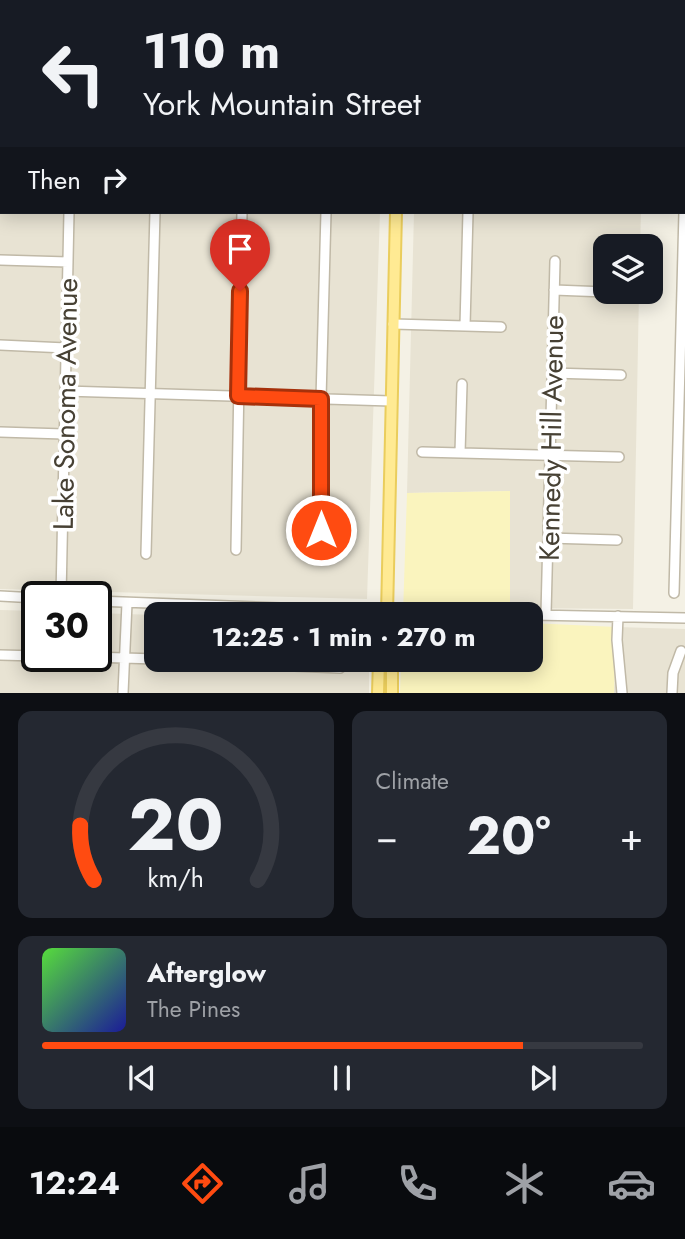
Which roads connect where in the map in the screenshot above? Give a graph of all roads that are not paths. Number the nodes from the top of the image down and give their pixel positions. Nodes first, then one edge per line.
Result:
1 (69, 214) edge
2 (155, 214) edge
3 (242, 214) edge
4 (326, 214) edge
5 (396, 214) edge
6 (468, 214) edge
7 (684, 214) edge
8 (0, 260) edge
9 (555, 261) dead end
10 (68, 262) junction
11 (554, 290) junction
12 (593, 292) edge
13 (393, 324) junction
14 (464, 326) junction
15 (501, 327) dead end
16 (0, 345) edge
17 (66, 348) junction
18 (552, 373) junction
19 (621, 375) dead end
20 (682, 383) edge
21 (462, 384) dead end
22 (65, 391) junction
23 (149, 394) junction
24 (238, 396) junction
25 (321, 399) junction
26 (391, 401) junction
27 (0, 432) edge
28 (64, 434) junction
29 (422, 452) dead end
30 (460, 453) junction
31 (550, 456) junction
32 (619, 457) dead end
33 (548, 538) junction
34 (617, 540) dead end
35 (236, 550) dead end
36 (146, 554) dead end
37 (321, 556) dead end
38 (61, 581) edge
39 (674, 593) dead end
40 (0, 596) edge
41 (21, 597) edge
42 (112, 602) edge
43 (386, 602) edge
44 (127, 603) junction
45 (144, 604) edge
46 (543, 614) edge
47 (546, 614) junction
48 (618, 616) junction
49 (685, 618) edge
50 (681, 651) dead end
51 (0, 655) edge
52 (21, 656) edge
53 (112, 658) edge
54 (125, 658) junction
55 (144, 659) edge
56 (379, 672) edge
57 (393, 672) edge
58 (123, 693) edge
59 (378, 693) edge
60 (392, 693) edge
61 (622, 693) edge
62 (672, 693) edge

1 - 10 street, Lake Sonoma Avenue
2 - 23 street
3 - 24 street
4 - 25 street
5 - 13 main road
6 - 14 street
7 - 20 street
8 - 10 street
9 - 11 street, Kennedy Hill Avenue
10 - 17 street, Lake Sonoma Avenue
11 - 12 street
11 - 18 street, Kennedy Hill Avenue
13 - 14 street
13 - 26 main road
14 - 15 street
16 - 17 street
17 - 22 street, Lake Sonoma Avenue
18 - 19 street
18 - 31 street, Kennedy Hill Avenue
20 - 39 street
21 - 30 street
22 - 23 street
22 - 28 street, Lake Sonoma Avenue
23 - 24 street
23 - 36 street
24 - 25 street
24 - 35 street
25 - 26 street
25 - 37 street
26 - 43 main road
27 - 28 street
28 - 38 street, Lake Sonoma Avenue
29 - 30 street
30 - 31 street
31 - 32 street
31 - 33 street, Kennedy Hill Avenue
33 - 34 street
33 - 47 street, Kennedy Hill Avenue
40 - 41 street
42 - 44 street
44 - 45 street
44 - 54 street
46 - 47 street
47 - 48 street
48 - 49 street
48 - 61 street
50 - 62 street
51 - 52 street
53 - 54 street
54 - 55 street
54 - 58 street
56 - 59 main road
57 - 60 main road

